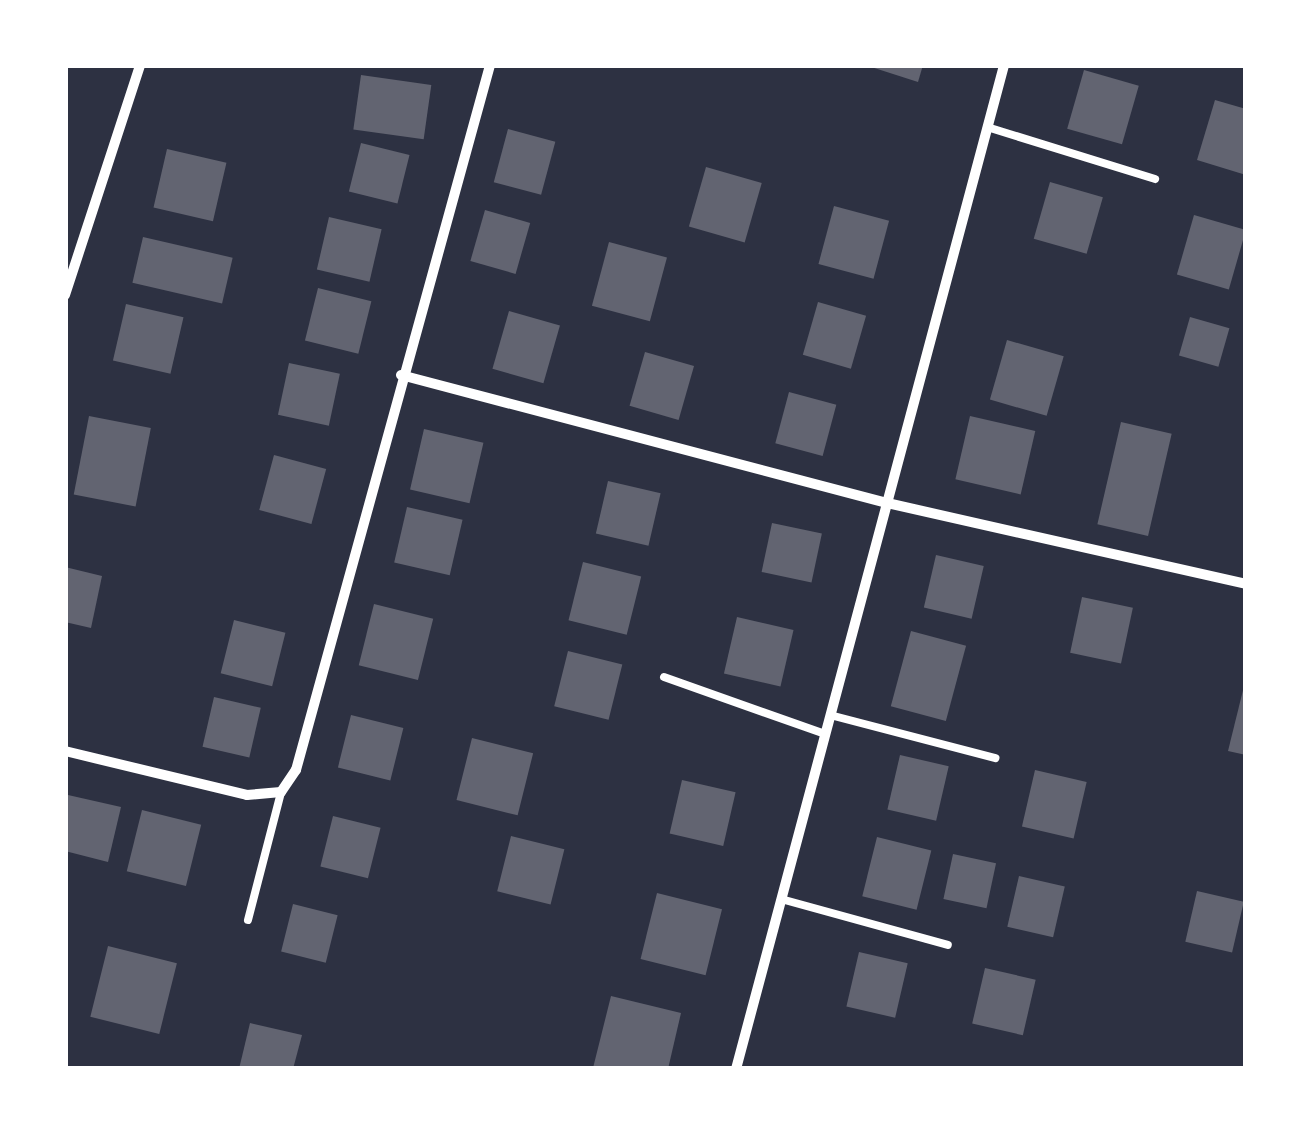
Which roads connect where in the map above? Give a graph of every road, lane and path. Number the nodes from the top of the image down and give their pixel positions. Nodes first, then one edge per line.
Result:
1 (140, 65) edge
2 (490, 65) edge
3 (1004, 65) edge
4 (987, 127) junction
5 (1154, 179) dead end
6 (65, 295) edge
7 (401, 375) junction
8 (887, 502) junction
9 (1246, 584) edge
10 (664, 677) dead end
11 (830, 715) junction
12 (825, 734) junction
13 (65, 751) edge
14 (995, 758) dead end
15 (282, 792) junction
16 (781, 899) junction
17 (248, 920) dead end
18 (948, 946) dead end
19 (736, 1069) edge

1 - 6 street
2 - 7 street
3 - 4 street
4 - 5 lane
4 - 8 street
7 - 8 street
7 - 15 street
8 - 9 street
8 - 11 street
10 - 12 lane
11 - 12 street
11 - 14 lane
12 - 16 street
13 - 15 street
15 - 17 lane
16 - 18 lane
16 - 19 street

